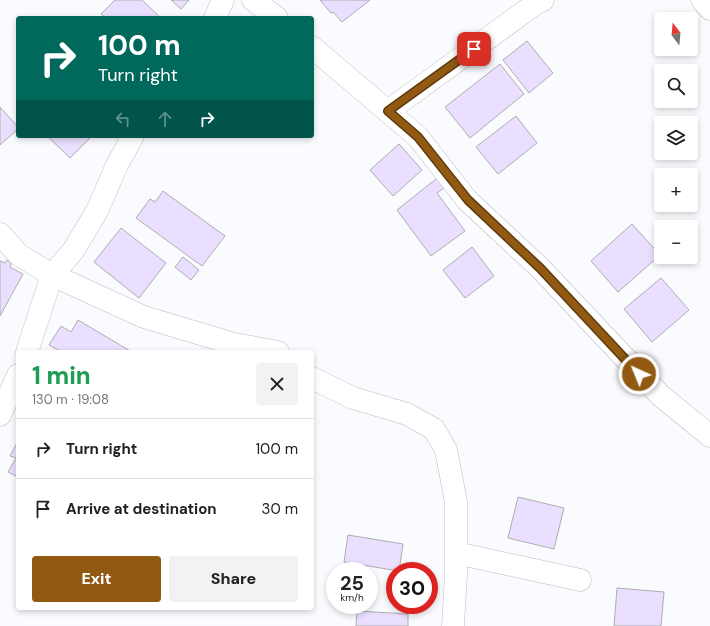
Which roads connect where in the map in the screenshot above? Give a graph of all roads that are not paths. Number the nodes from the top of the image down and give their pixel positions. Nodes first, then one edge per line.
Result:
1 (223, 0) edge
2 (253, 0) edge
3 (543, 0) edge
4 (702, 0) edge
5 (710, 9) edge
6 (216, 16) edge
7 (274, 16) edge
8 (314, 49) edge
9 (388, 111) junction
10 (132, 138) edge
11 (0, 234) edge
12 (52, 275) junction
13 (28, 350) edge
14 (267, 350) edge
15 (314, 379) edge
16 (16, 380) edge
17 (0, 415) edge
18 (710, 436) edge
19 (456, 552) junction
20 (580, 580) dead end
21 (453, 626) edge

1 - 6 street
2 - 7 street
3 - 9 street
4 - 5 street
8 - 9 street
9 - 18 street
10 - 12 street
11 - 12 street
12 - 13 street
12 - 14 street
15 - 19 street
16 - 17 street
19 - 20 street
19 - 21 street

